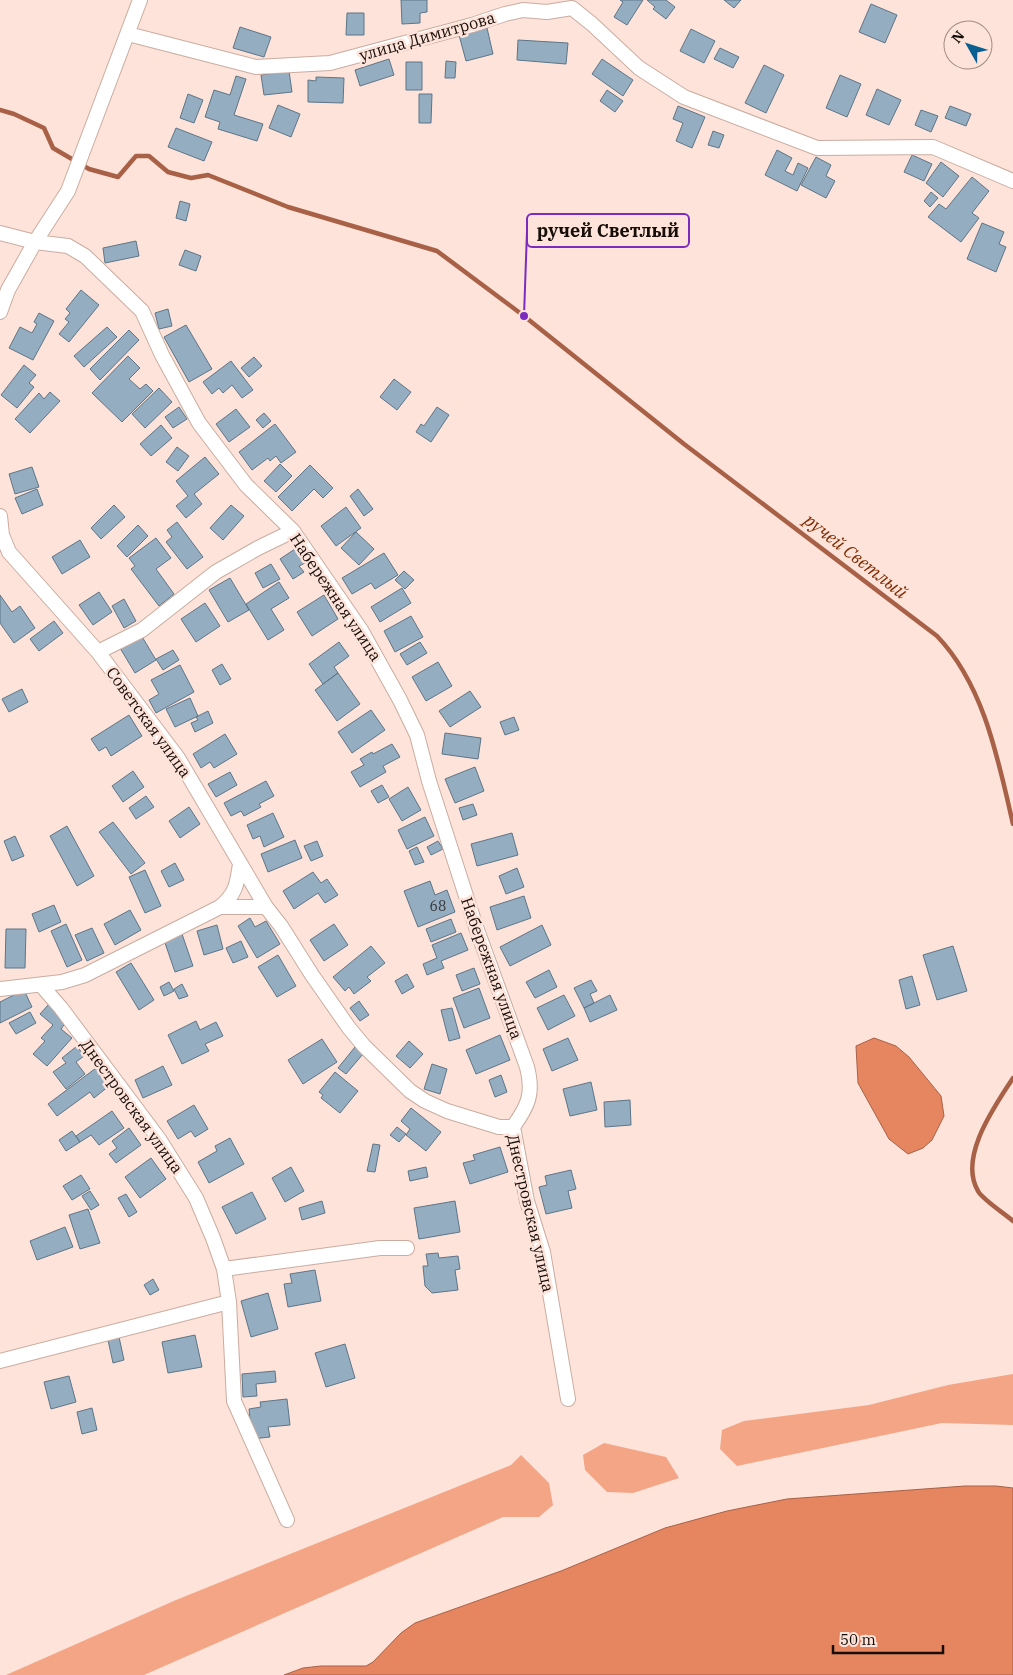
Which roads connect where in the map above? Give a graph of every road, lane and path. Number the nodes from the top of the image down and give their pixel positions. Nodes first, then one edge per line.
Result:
1 (140, 0) edge
2 (533, 0) edge
3 (572, 4) edge
4 (523, 10) junction
5 (128, 34) junction
6 (1013, 181) edge
7 (0, 233) edge
8 (35, 242) junction
9 (0, 312) edge
10 (0, 516) edge
11 (292, 531) junction
12 (4, 558) edge
13 (98, 652) junction
14 (240, 864) junction
15 (220, 907) junction
16 (266, 907) junction
17 (41, 985) junction
18 (0, 989) edge
19 (513, 1127) junction
20 (408, 1248) dead end
21 (224, 1269) junction
22 (229, 1302) junction
23 (0, 1361) edge
24 (568, 1399) dead end
25 (287, 1520) dead end

1 - 5 street
2 - 4 street
3 - 4 street, улица Димитрова
3 - 6 street, улица Димитрова
4 - 5 street, улица Димитрова
5 - 8 street
7 - 8 street, Набережная улица
8 - 9 street
8 - 11 street, Набережная улица
10 - 12 street, Советская улица
11 - 13 street
11 - 19 street, Набережная улица
12 - 13 street, Советская улица
13 - 14 street, Советская улица
14 - 15 street
14 - 16 street, Советская улица
15 - 16 street
15 - 17 street
16 - 19 street, Днестровская улица
17 - 18 street
17 - 21 street, Днестровская улица
19 - 24 street, Днестровская улица
20 - 21 street
21 - 22 street, Днестровская улица
22 - 23 street
22 - 25 street, Днестровская улица

